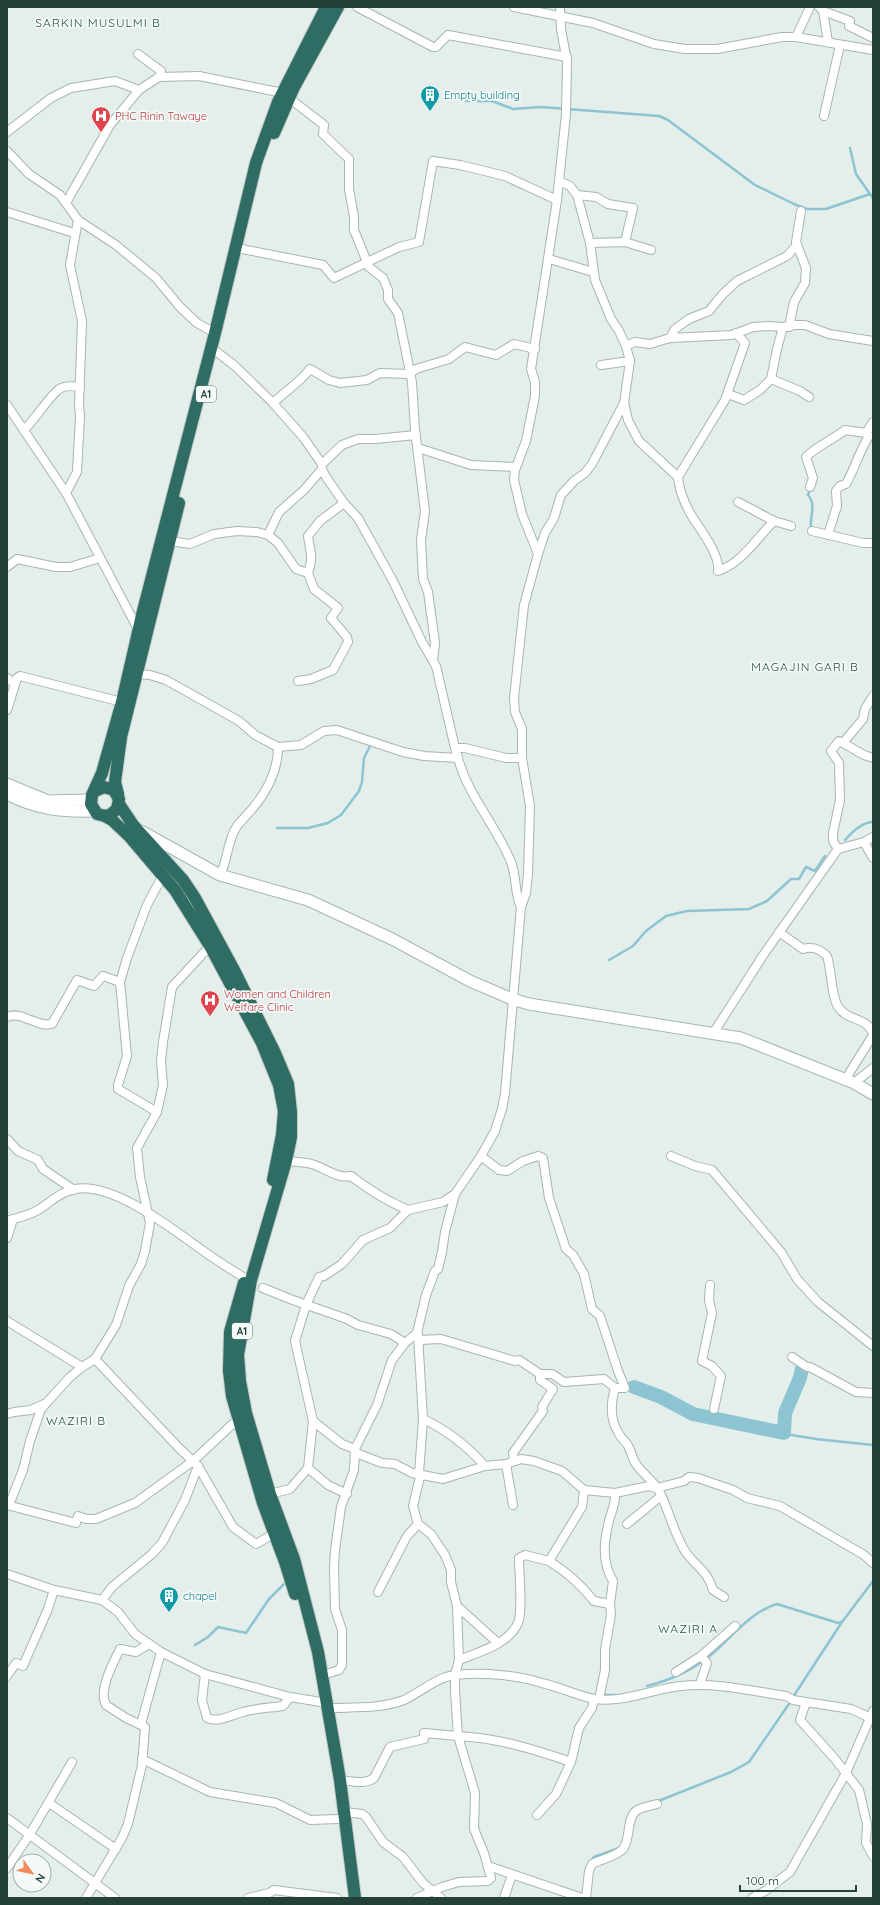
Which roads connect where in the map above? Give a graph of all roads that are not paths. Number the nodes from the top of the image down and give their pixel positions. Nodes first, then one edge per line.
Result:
1 (326, 7) edge
2 (338, 7) edge
3 (357, 7) edge
4 (514, 7) edge
5 (560, 7) edge
6 (810, 7) edge
7 (821, 9) edge
8 (561, 16) junction
9 (796, 37) junction
10 (873, 38) edge
11 (828, 42) junction
12 (840, 45) junction
13 (873, 50) edge
14 (138, 54) dead end
15 (567, 57) junction
16 (159, 77) junction
17 (139, 90) junction
18 (286, 95) junction
19 (824, 116) dead end
20 (7, 132) edge
21 (7, 151) edge
22 (559, 181) junction
23 (577, 195) junction
24 (557, 200) junction
25 (66, 203) junction
26 (801, 211) dead end
27 (7, 212) edge
28 (78, 220) junction
29 (74, 233) junction
30 (626, 242) junction
31 (590, 243) junction
32 (797, 245) junction
33 (242, 249) junction
34 (651, 250) dead end
35 (548, 259) junction
36 (593, 272) junction
37 (786, 327) junction
38 (214, 332) junction
39 (736, 333) junction
40 (670, 338) junction
41 (873, 341) edge
42 (626, 346) junction
43 (535, 349) junction
44 (217, 352) junction
45 (630, 361) junction
46 (601, 366) dead end
47 (410, 374) junction
48 (771, 379) junction
49 (80, 387) junction
50 (728, 394) junction
51 (809, 397) dead end
52 (274, 403) junction
53 (624, 403) junction
54 (7, 405) edge
55 (873, 422) edge
56 (24, 430) junction
57 (416, 436) junction
58 (869, 437) edge
59 (418, 448) junction
60 (322, 466) junction
61 (516, 467) junction
62 (678, 477) junction
63 (810, 487) dead end
64 (66, 493) junction
65 (738, 502) dead end
66 (344, 503) junction
67 (774, 521) junction
68 (791, 526) dead end
69 (812, 531) dead end
70 (268, 535) junction
71 (828, 535) junction
72 (170, 541) junction
73 (873, 543) edge
74 (538, 554) junction
75 (100, 558) junction
76 (7, 567) edge
77 (308, 573) junction
78 (139, 631) junction
79 (433, 660) junction
80 (138, 674) junction
81 (7, 678) edge
82 (298, 681) dead end
83 (15, 684) junction
84 (873, 696) edge
85 (122, 702) junction
86 (7, 710) edge
87 (843, 743) junction
88 (278, 747) junction
89 (455, 748) junction
90 (458, 758) junction
91 (522, 758) junction
92 (873, 758) edge
93 (7, 784) edge
94 (7, 794) edge
95 (118, 799) junction
96 (96, 805) junction
97 (138, 830) junction
98 (873, 837) edge
99 (864, 842) junction
100 (838, 849) junction
101 (873, 858) edge
102 (163, 875) junction
103 (220, 875) junction
104 (521, 907) junction
105 (779, 932) junction
106 (210, 946) junction
107 (120, 982) junction
108 (512, 999) junction
109 (7, 1017) edge
110 (714, 1032) junction
111 (873, 1034) edge
112 (873, 1068) edge
113 (850, 1082) junction
114 (873, 1094) edge
115 (157, 1112) junction
116 (7, 1139) edge
117 (481, 1156) junction
118 (671, 1156) dead end
119 (286, 1161) junction
120 (74, 1190) junction
121 (455, 1194) junction
122 (408, 1210) junction
123 (149, 1214) junction
124 (10, 1220) edge
125 (7, 1238) edge
126 (245, 1278) junction
127 (710, 1285) dead end
128 (263, 1288) dead end
129 (306, 1305) junction
130 (7, 1321) edge
131 (418, 1336) junction
132 (405, 1343) junction
133 (873, 1346) edge
134 (792, 1357) dead end
135 (95, 1359) junction
136 (82, 1367) junction
137 (540, 1374) junction
138 (615, 1388) junction
139 (873, 1393) edge
140 (44, 1404) junction
141 (714, 1409) dead end
142 (7, 1414) edge
143 (238, 1419) junction
144 (423, 1419) junction
145 (313, 1421) junction
146 (356, 1451) junction
147 (196, 1463) junction
148 (510, 1463) junction
149 (485, 1466) junction
150 (308, 1468) junction
151 (418, 1473) junction
152 (657, 1488) junction
153 (584, 1490) junction
154 (615, 1493) junction
155 (270, 1494) junction
156 (347, 1494) junction
157 (661, 1496) junction
158 (8, 1505) edge
159 (513, 1505) dead end
160 (418, 1524) junction
161 (628, 1524) dead end
162 (275, 1533) junction
163 (549, 1561) junction
164 (873, 1564) edge
165 (7, 1574) edge
166 (54, 1590) junction
167 (378, 1592) dead end
168 (724, 1597) dead end
169 (102, 1600) junction
170 (610, 1604) junction
171 (457, 1606) junction
172 (735, 1626) dead end
173 (498, 1643) junction
174 (149, 1644) junction
175 (161, 1652) junction
176 (702, 1656) junction
177 (459, 1660) junction
178 (676, 1672) dead end
179 (205, 1674) junction
180 (323, 1675) junction
181 (455, 1675) junction
182 (7, 1676) edge
183 (700, 1684) junction
184 (290, 1697) junction
185 (597, 1699) junction
186 (806, 1702) junction
187 (325, 1705) junction
188 (872, 1716) edge
189 (141, 1724) junction
190 (458, 1736) junction
191 (142, 1759) junction
192 (72, 1762) dead end
193 (571, 1762) junction
194 (846, 1773) junction
195 (340, 1780) junction
196 (49, 1803) junction
197 (656, 1804) dead end
198 (341, 1815) junction
199 (537, 1815) dead end
200 (7, 1818) edge
201 (30, 1834) junction
202 (870, 1839) edge
203 (116, 1849) junction
204 (873, 1856) edge
205 (488, 1866) junction
206 (7, 1868) edge
207 (512, 1875) junction
208 (95, 1882) junction
209 (432, 1892) junction
210 (86, 1898) edge
211 (115, 1898) edge
212 (248, 1898) edge
213 (337, 1898) edge
214 (348, 1898) edge
215 (355, 1898) edge
216 (417, 1898) edge
217 (441, 1898) edge
218 (504, 1898) edge
219 (582, 1898) edge
220 (586, 1898) edge
221 (752, 1898) edge

1 - 18 highway, A1
2 - 18 highway, A1
3 - 15 street
4 - 8 street
5 - 8 street
6 - 9 street
7 - 10 street
7 - 11 street
8 - 9 street
8 - 15 street
9 - 11 street
11 - 12 street
12 - 13 street
12 - 19 street
14 - 16 street
15 - 22 street
16 - 17 street
16 - 18 street
17 - 20 street
17 - 25 street
18 - 33 highway, A1
18 - 38 highway, A1
18 - 47 street
21 - 25 street
22 - 23 street
22 - 24 street
23 - 30 street
23 - 31 street
24 - 33 street
24 - 35 street
25 - 28 street
26 - 32 street
27 - 29 street
28 - 29 street
28 - 38 street
29 - 49 street
30 - 31 street
30 - 34 street
31 - 36 street
32 - 37 street
32 - 40 street
33 - 44 highway, A1
35 - 36 street
35 - 43 street
36 - 42 street
37 - 39 street
37 - 41 street
37 - 48 street
38 - 78 highway, A1
39 - 40 street
39 - 50 street
40 - 42 street
42 - 45 street
43 - 47 street
43 - 61 street
44 - 52 street
44 - 72 highway, A1
45 - 46 street
45 - 53 street
47 - 52 street
47 - 57 street
48 - 50 street
48 - 51 street
49 - 56 street
49 - 64 street
50 - 62 street
52 - 60 street
53 - 62 street
53 - 74 street
54 - 56 street
55 - 58 street
56 - 64 street
57 - 59 street
57 - 60 street
58 - 63 street
58 - 71 street
59 - 61 street
59 - 79 street
60 - 66 street
60 - 70 street
61 - 74 street
62 - 67 street
64 - 75 street
65 - 67 street
66 - 77 street
66 - 79 street
67 - 68 street
69 - 71 street
70 - 72 street
70 - 77 street
71 - 73 street
72 - 80 highway, A1
74 - 91 street
75 - 76 street
75 - 78 street
77 - 82 street
78 - 85 highway, A1
79 - 89 street
80 - 88 street
80 - 95 highway, A1
81 - 83 street
83 - 85 street
83 - 86 street
84 - 87 street
85 - 96 highway, A1
87 - 92 street
87 - 100 street
88 - 90 street
88 - 103 street
89 - 90 street
89 - 91 street
90 - 104 street
91 - 104 street
93 - 96 street
94 - 96 street
95 - 96 highway
95 - 96 highway
95 - 97 highway, A1
96 - 102 highway, A1
97 - 103 street
97 - 119 highway, A1
98 - 99 street
99 - 100 street
99 - 101 street
100 - 105 street
102 - 106 highway, A1
102 - 107 street
103 - 108 street
104 - 108 street
105 - 110 street
105 - 111 street
106 - 115 street
106 - 126 highway, A1
107 - 109 street
107 - 115 street
108 - 110 street
108 - 117 street
110 - 113 street
111 - 113 street
112 - 113 street
113 - 114 street
115 - 123 street
116 - 120 street
117 - 121 street
117 - 138 street
118 - 133 street
119 - 122 street
119 - 155 highway, A1
120 - 123 street
120 - 124 street
121 - 122 street
121 - 131 street
122 - 129 street
123 - 126 street
123 - 135 street
124 - 125 street
126 - 143 highway, A1
127 - 141 street
128 - 129 street
129 - 132 street
129 - 145 street
130 - 136 street
131 - 132 street
131 - 137 street
131 - 144 street
132 - 146 street
134 - 139 street
135 - 136 street
135 - 147 street
136 - 140 street
137 - 138 street
137 - 148 street
138 - 152 street
140 - 142 street
140 - 158 street
143 - 147 street
143 - 162 highway, A1
144 - 149 street
144 - 151 street
145 - 146 street
145 - 150 street
146 - 151 street
146 - 156 street
147 - 158 street
147 - 162 street
147 - 169 street
148 - 149 street
148 - 153 street
148 - 159 street
149 - 151 street
150 - 155 street
150 - 156 street
151 - 160 street
152 - 154 street
152 - 157 street
152 - 164 street
153 - 154 street
153 - 163 street
154 - 170 street
155 - 180 highway, A1
156 - 180 street
157 - 161 street
157 - 168 street
160 - 167 street
160 - 171 street
162 - 187 highway, A1
163 - 170 street
163 - 173 street
165 - 166 street
166 - 169 street
166 - 182 street
169 - 174 street
170 - 185 street
171 - 173 street
171 - 177 street
172 - 176 street
173 - 177 street
174 - 175 street
174 - 189 street
175 - 179 street
175 - 189 street
176 - 178 street
176 - 183 street
177 - 181 street
179 - 184 street
179 - 184 street
180 - 187 highway, A1
181 - 185 street
181 - 187 street
181 - 190 street
183 - 185 street
183 - 186 street
184 - 187 street
185 - 193 street
186 - 188 street
186 - 194 street
187 - 195 highway, A1
187 - 198 highway, A1
188 - 194 street
189 - 191 street
190 - 193 street
190 - 195 street
190 - 205 street
191 - 198 street
191 - 203 street
192 - 196 street
193 - 199 street
194 - 202 street
194 - 221 street
195 - 198 highway, A1
196 - 201 street
196 - 203 street
197 - 220 street
198 - 209 street
198 - 214 highway, A1
198 - 215 highway, A1
200 - 201 street
201 - 206 street
201 - 208 street
202 - 204 street
203 - 208 street
205 - 207 street
205 - 209 street
207 - 218 street
207 - 219 street
208 - 210 street
208 - 211 street
209 - 216 street
209 - 217 street
212 - 213 street

